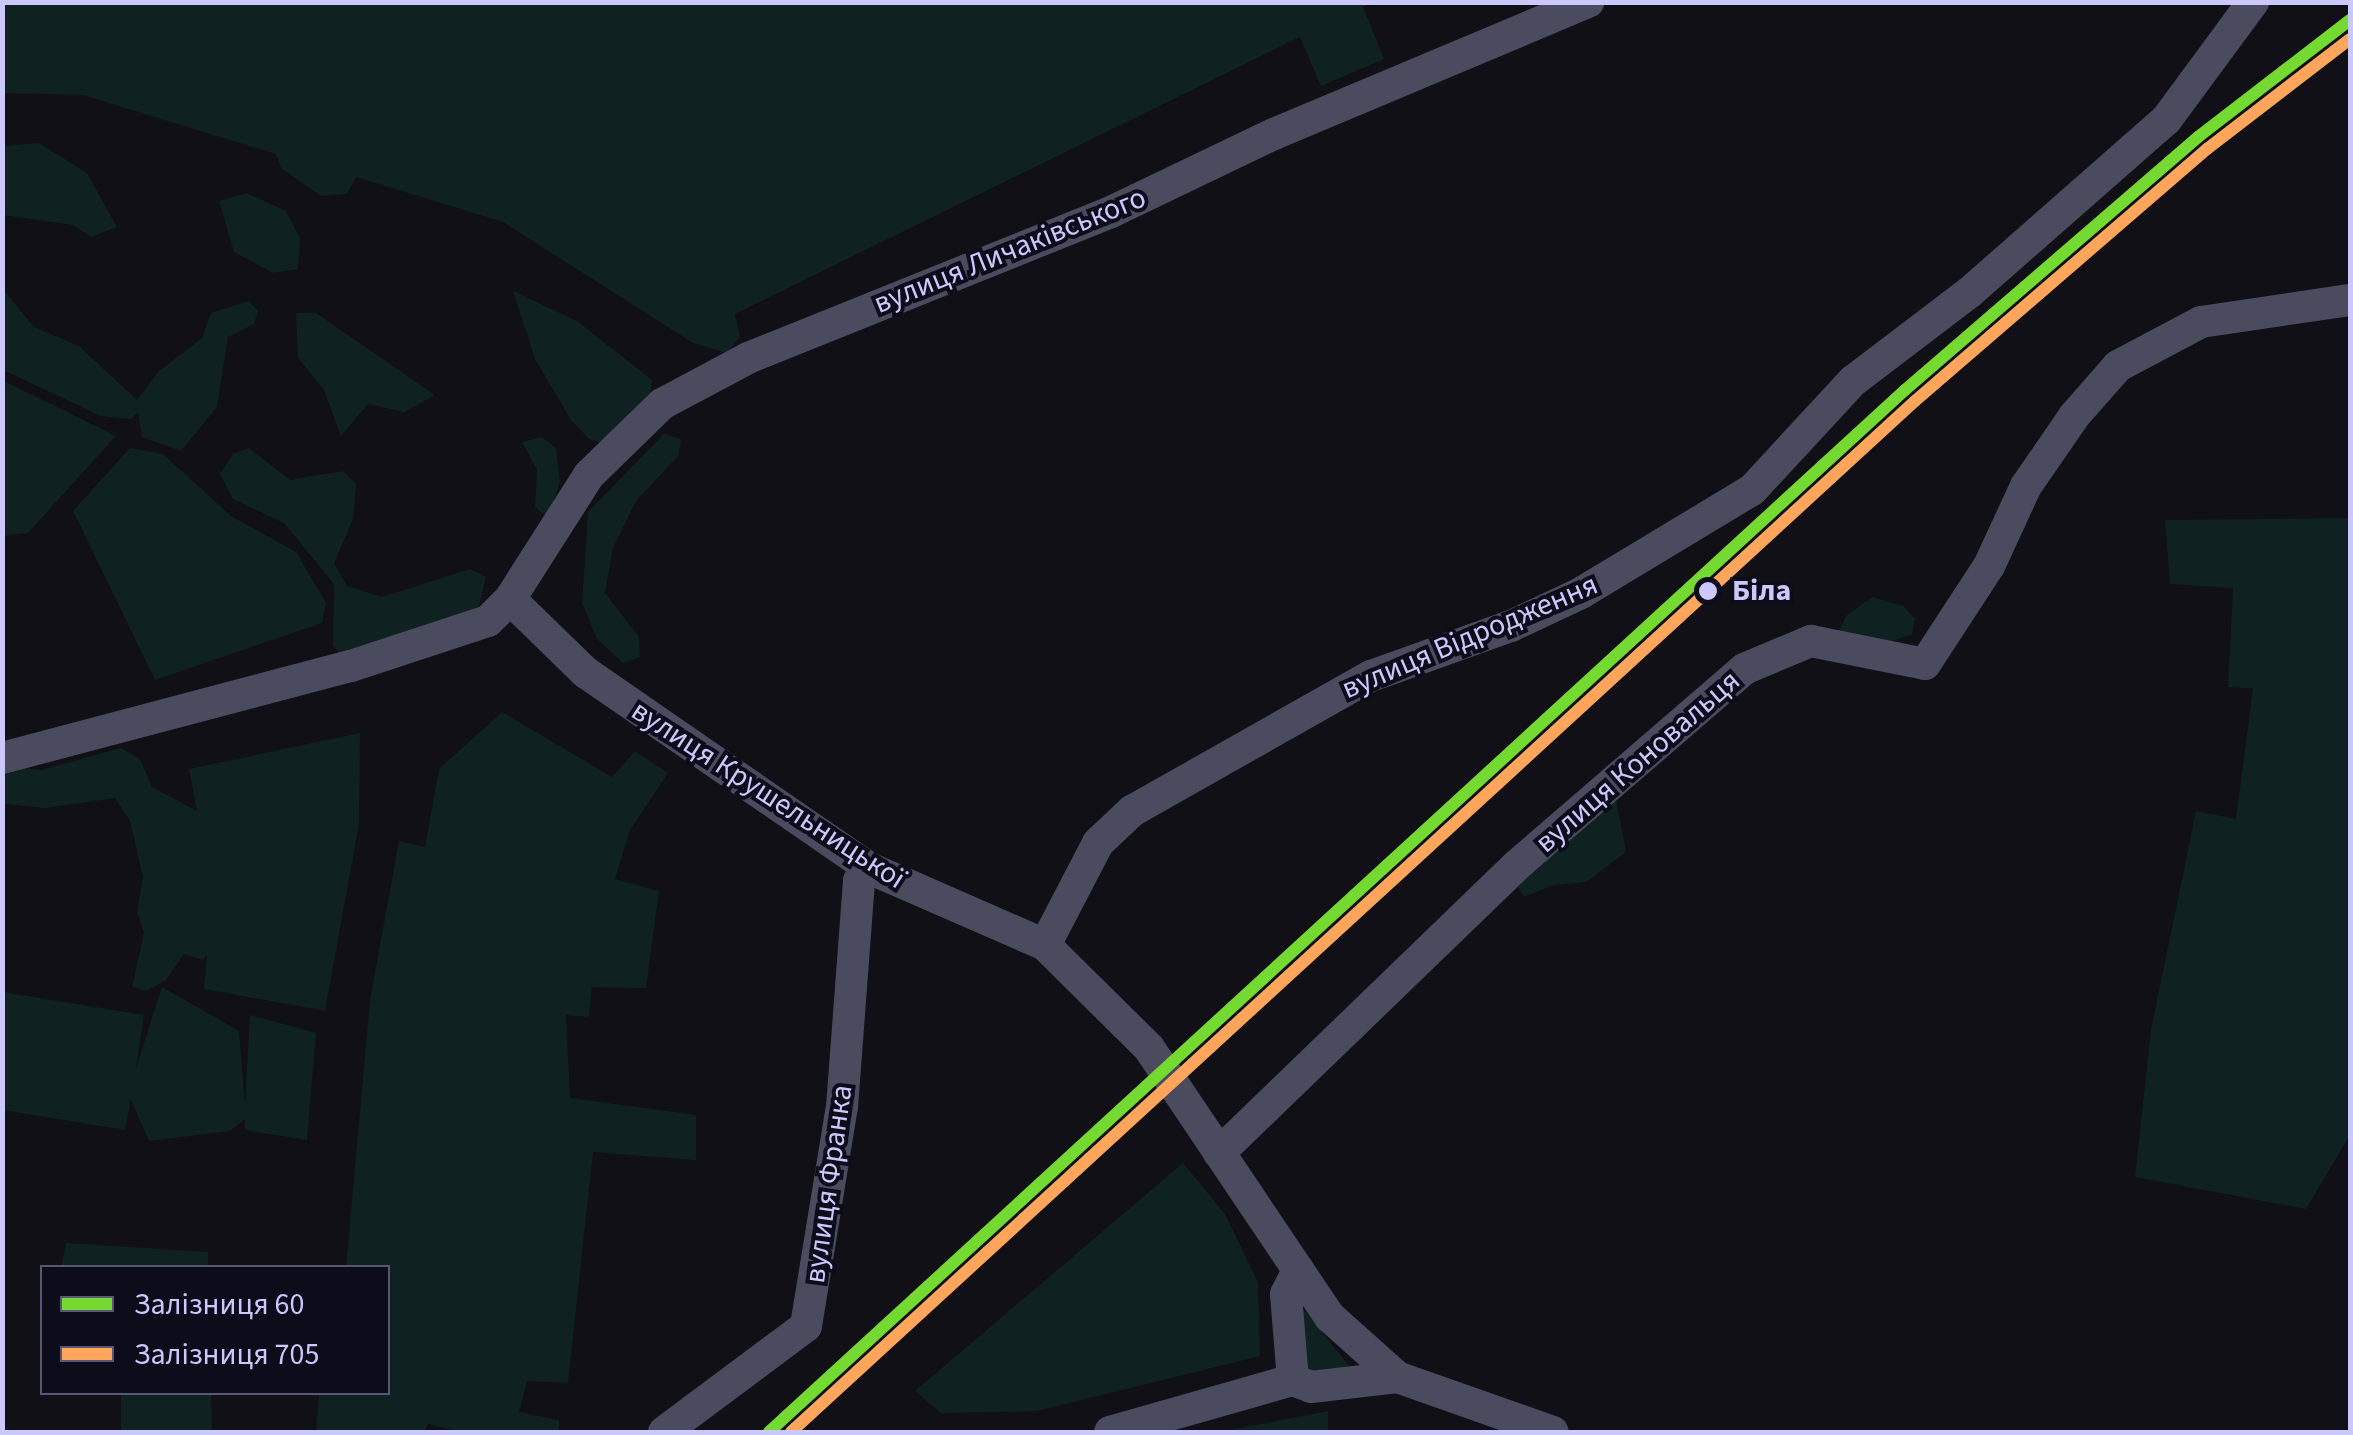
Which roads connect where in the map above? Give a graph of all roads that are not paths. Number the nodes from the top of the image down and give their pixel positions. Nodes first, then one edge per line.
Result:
1 (1588, 2) edge
2 (2252, 2) edge
3 (2350, 300) edge
4 (510, 599) junction
5 (2, 758) edge
6 (869, 868) junction
7 (1044, 945) junction
8 (1219, 1153) junction
9 (1298, 1270) junction
10 (1397, 1378) junction
11 (1293, 1380) junction
12 (664, 1432) edge
13 (1110, 1432) edge
14 (1553, 1432) edge

1 - 4 street, вулиця Личаківського
2 - 7 street, вулиця Відродження
3 - 8 street, вулиця Коновальця
4 - 5 street
4 - 6 street, вулиця Крушельницької
6 - 7 street, вулиця Крушельницької
6 - 12 street, вулиця Франка
7 - 8 street, вулиця Крушельницької
8 - 9 street, вулиця Крушельницької
9 - 10 street, вулиця Крушельницької
9 - 11 street
10 - 11 street
10 - 14 street, вулиця Крушельницької
11 - 13 street

